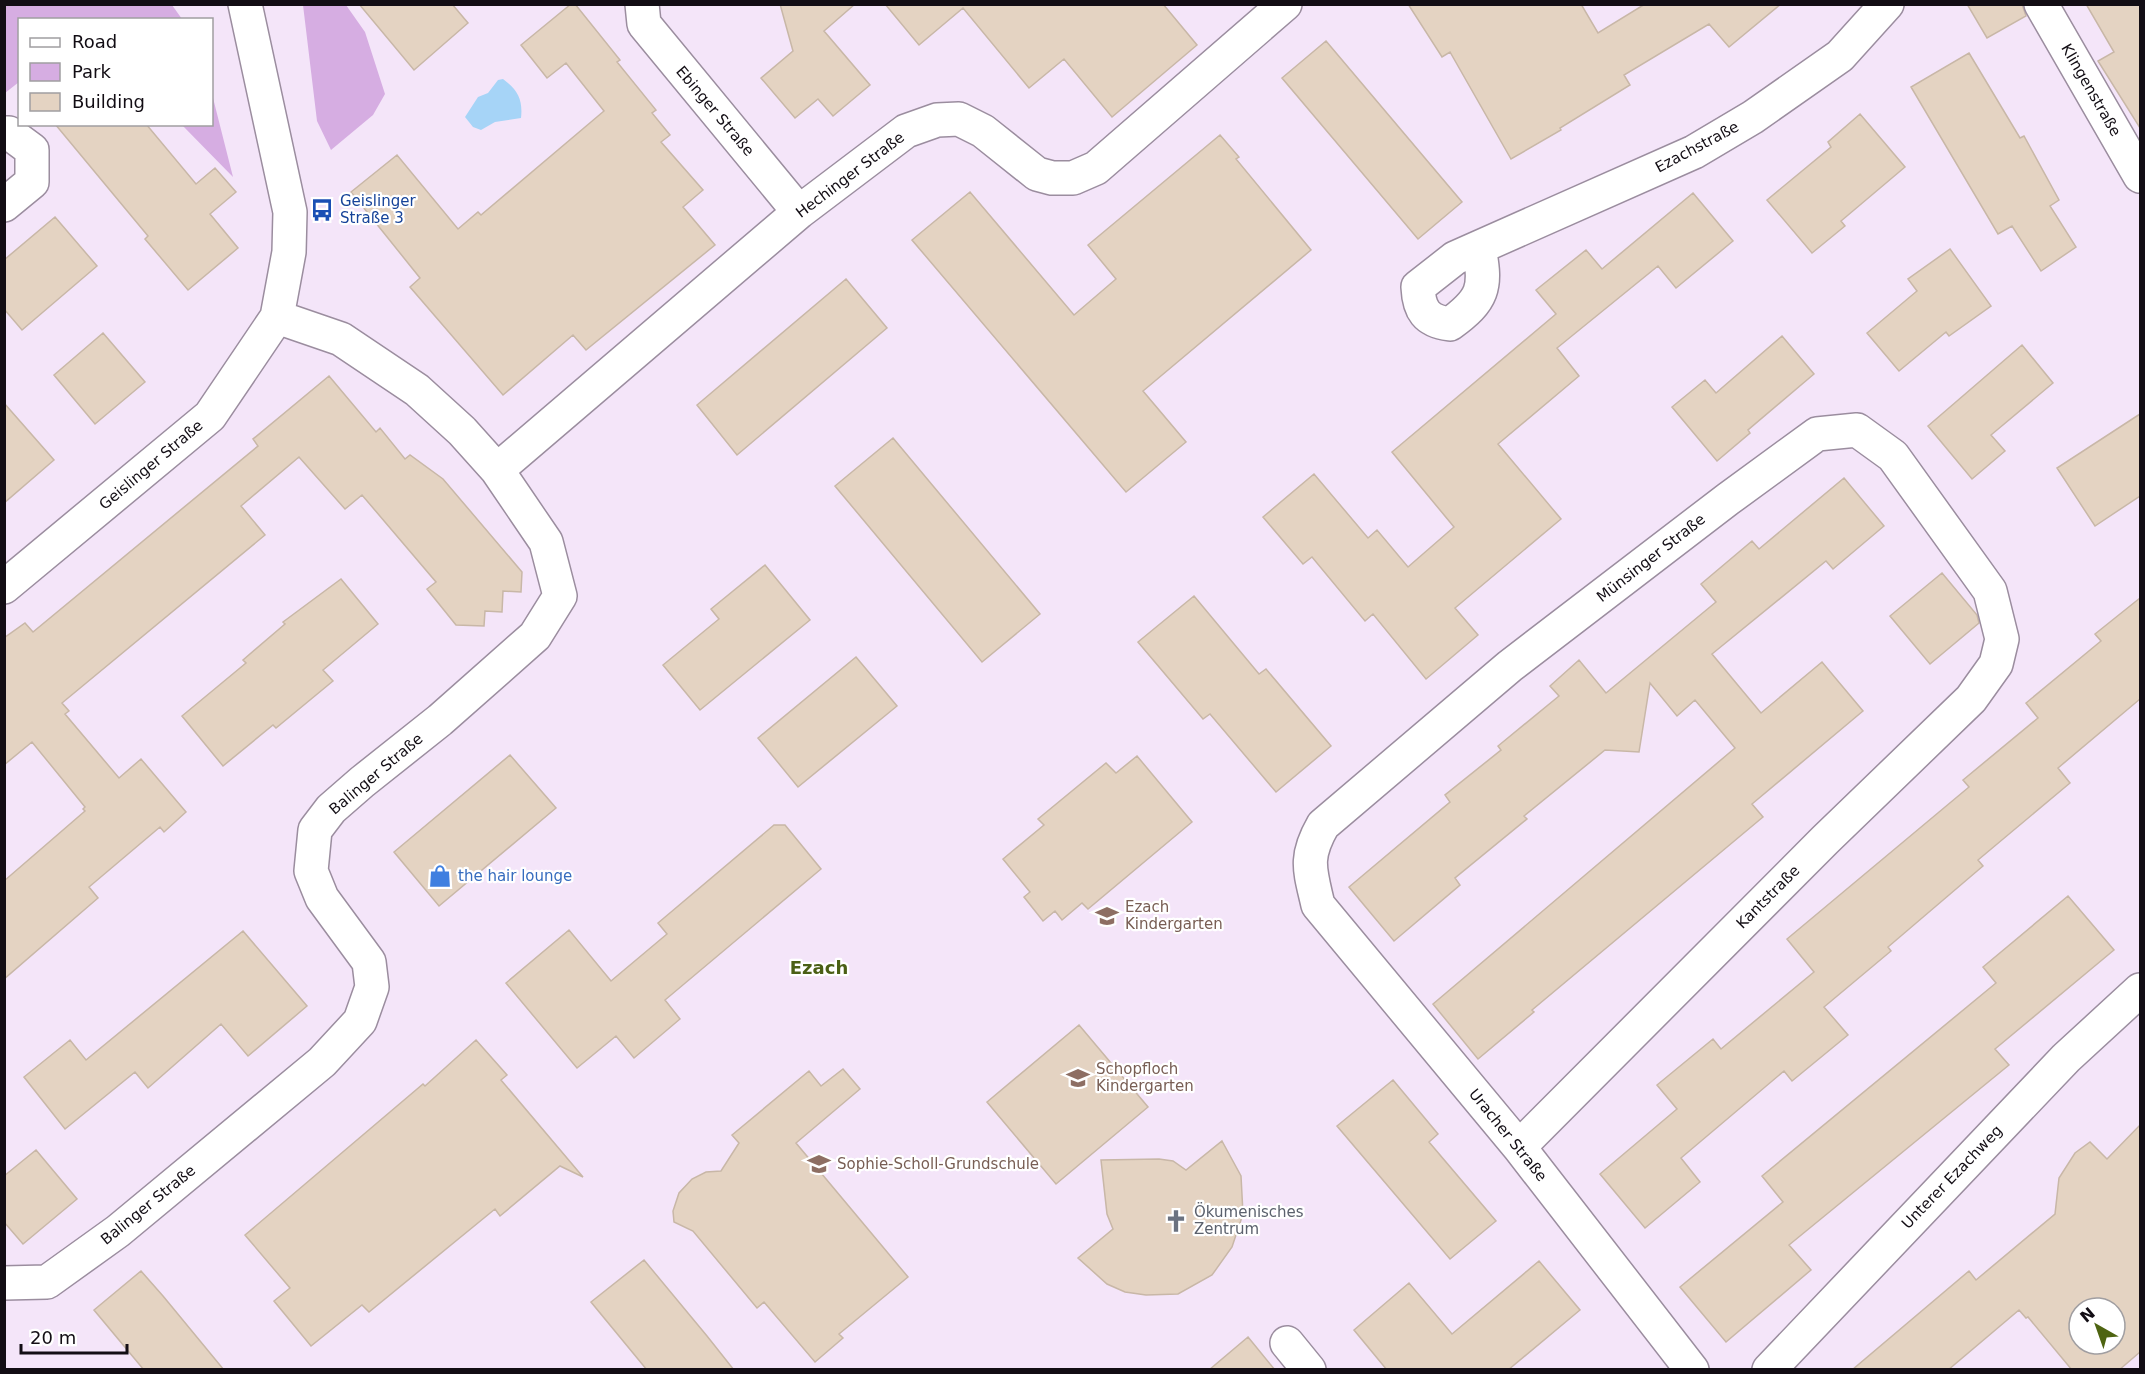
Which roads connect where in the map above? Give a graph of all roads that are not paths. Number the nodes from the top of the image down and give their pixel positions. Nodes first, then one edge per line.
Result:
1 (245, 4) edge
2 (642, 4) edge
3 (1285, 4) edge
4 (1887, 4) edge
5 (2041, 4) edge
6 (4, 133) edge
7 (2140, 176) edge
8 (4, 205) edge
9 (799, 212) junction
10 (1479, 248) dead end
11 (277, 317) junction
12 (497, 470) junction
13 (4, 587) edge
14 (2002, 639) joint
15 (1318, 905) joint
16 (2140, 990) edge
17 (1519, 1147) junction
18 (4, 1282) edge
19 (1287, 1343) dead end
20 (1309, 1370) edge
21 (1692, 1370) edge
22 (1769, 1370) edge

1 - 11 street, Geislinger Straße
2 - 9 street, Ebinger Straße
3 - 9 street, Hechinger Straße
4 - 10 street, Ezachstraße
5 - 7 street, Klingenstraße
6 - 8 street
9 - 12 street, Hechinger Straße
11 - 12 street, Balinger Straße
11 - 13 street, Geislinger Straße
12 - 18 street, Balinger Straße
14 - 15 street, Münsinger Straße
14 - 17 street, Kantstraße
15 - 17 street, Uracher Straße
16 - 22 street, Unterer Ezachweg
17 - 21 street, Uracher Straße
19 - 20 street

